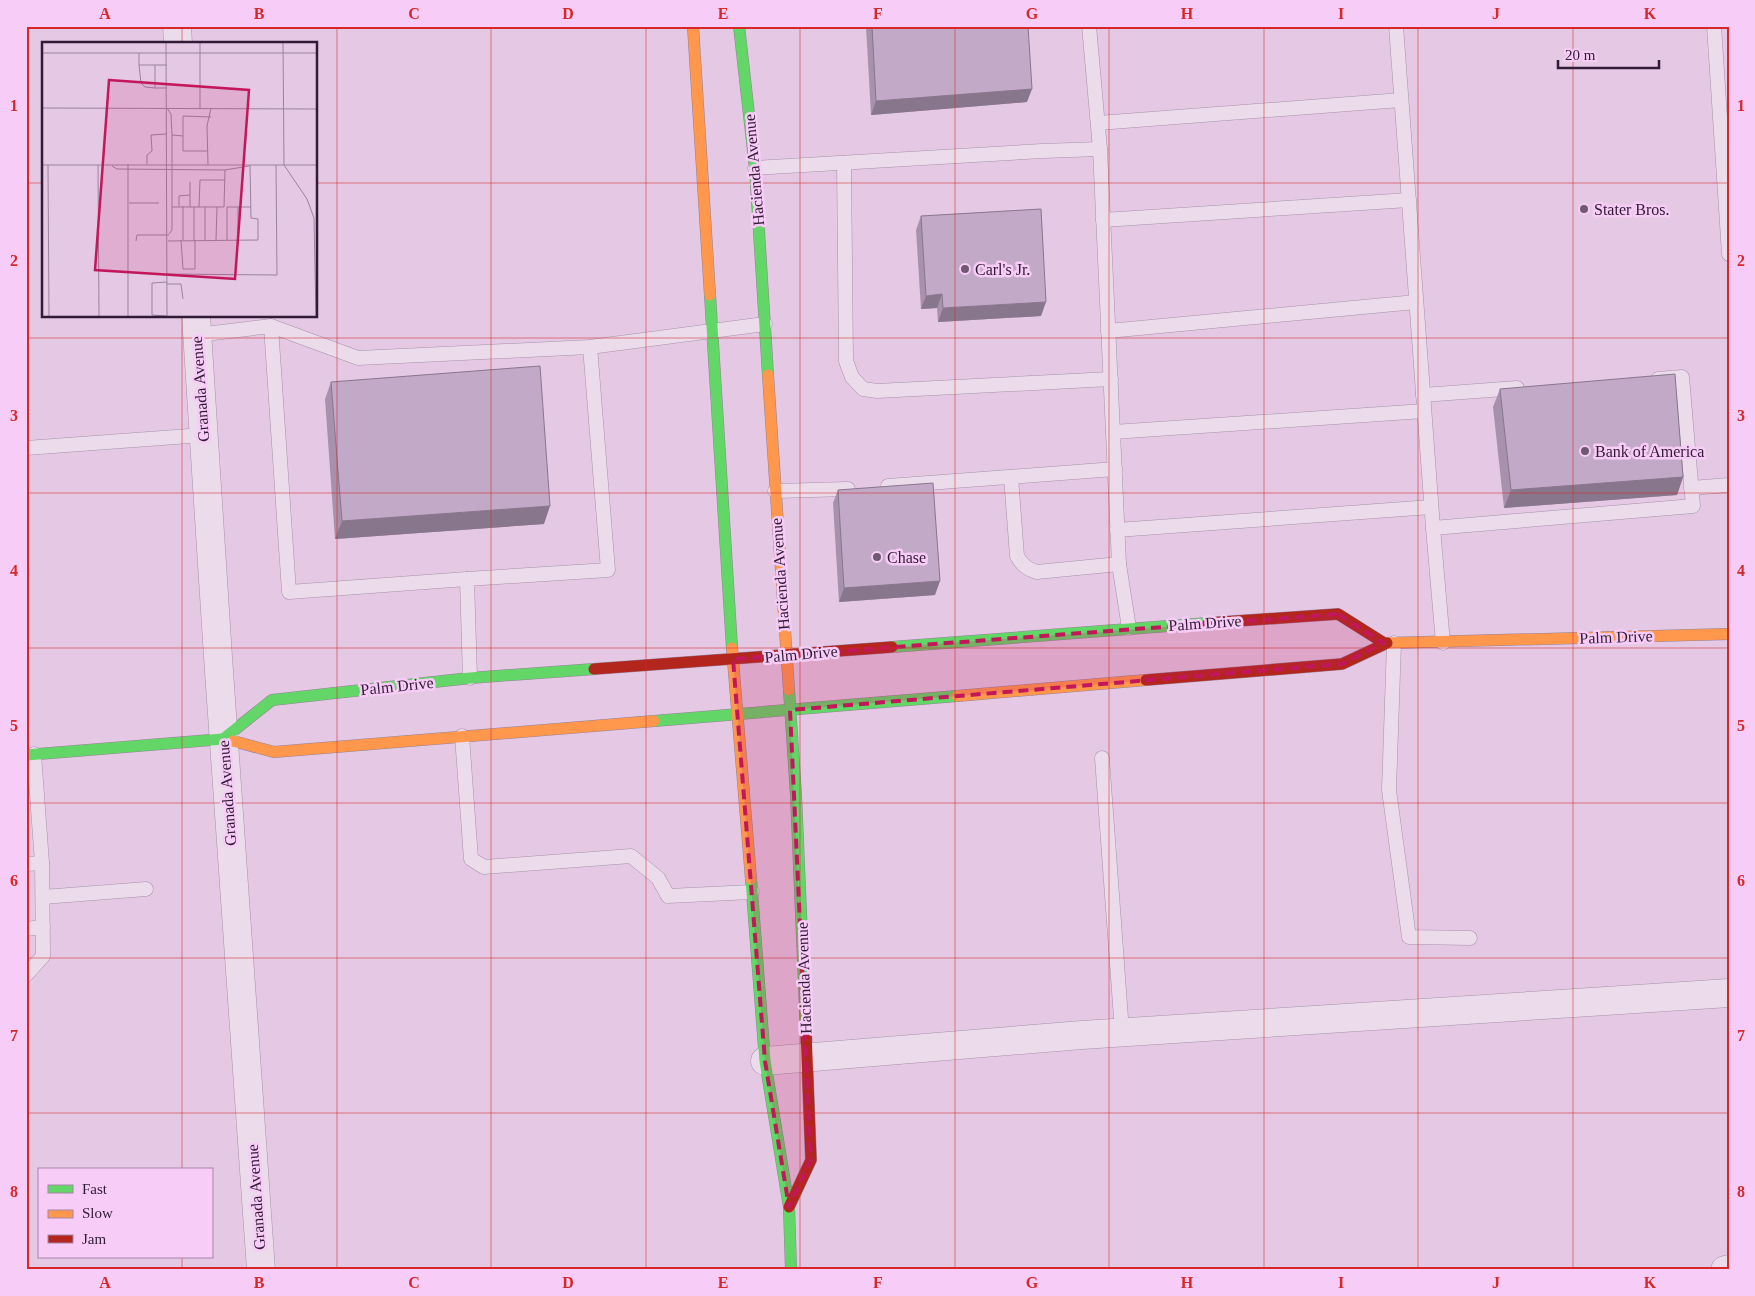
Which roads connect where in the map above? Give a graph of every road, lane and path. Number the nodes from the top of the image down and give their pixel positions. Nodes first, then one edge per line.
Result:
1 (177, 26) edge
2 (693, 26) edge
3 (739, 26) edge
4 (1089, 26) edge
5 (1396, 26) edge
6 (1714, 26) edge
7 (178, 42) edge
8 (1401, 100) junction
9 (1098, 123) junction
10 (1100, 149) junction
11 (844, 163) junction
12 (755, 168) junction
13 (1409, 200) junction
14 (1103, 220) junction
15 (1729, 254) edge
16 (1416, 302) junction
17 (765, 324) junction
18 (196, 325) edge
19 (271, 326) junction
20 (713, 331) junction
21 (1108, 331) junction
22 (590, 347) junction
23 (1111, 379) junction
24 (1642, 380) edge
25 (1533, 387) edge
26 (1423, 395) junction
27 (1424, 411) junction
28 (1113, 432) junction
29 (203, 435) junction
30 (26, 448) edge
31 (1115, 469) junction
32 (1011, 477) junction
33 (1729, 485) edge
34 (888, 486) edge
35 (1691, 488) junction
36 (848, 489) edge
37 (775, 491) junction
38 (1431, 506) junction
39 (1433, 528) junction
40 (1117, 530) junction
41 (1119, 564) junction
42 (467, 579) junction
43 (1129, 628) junction
44 (1729, 634) edge
45 (1389, 643) junction
46 (1443, 643) junction
47 (786, 655) junction
48 (733, 659) junction
49 (470, 678) junction
50 (790, 710) junction
51 (737, 715) junction
52 (462, 736) junction
53 (224, 739) junction
54 (30, 755) edge
55 (1102, 758) dead end
56 (42, 863) junction
57 (26, 864) edge
58 (146, 889) dead end
59 (752, 892) junction
60 (42, 897) junction
61 (43, 927) junction
62 (26, 929) edge
63 (1470, 938) dead end
64 (26, 975) edge
65 (1729, 993) edge
66 (1122, 1032) junction
67 (807, 1057) junction
68 (765, 1061) junction
69 (788, 1207) junction
70 (262, 1270) edge
71 (791, 1270) edge
72 (1725, 1270) edge
73 (1729, 1270) edge

1 - 7 street
2 - 20 main road, Hacienda Avenue
3 - 12 main road, Hacienda Avenue
4 - 9 lane
5 - 8 lane
6 - 15 lane
8 - 9 lane
8 - 13 lane
9 - 10 lane
10 - 11 lane
10 - 14 lane
11 - 12 lane
11 - 23 lane
12 - 17 main road, Hacienda Avenue
13 - 14 lane
13 - 16 lane
14 - 21 lane
16 - 21 lane
16 - 26 lane
17 - 20 lane
17 - 37 main road, Hacienda Avenue
18 - 19 lane
18 - 29 street, Granada Avenue
19 - 22 lane
19 - 42 lane
20 - 22 lane
20 - 48 main road, Hacienda Avenue
21 - 23 lane
22 - 42 lane
23 - 28 lane
24 - 35 lane
25 - 26 lane
26 - 27 lane
27 - 28 lane
27 - 38 lane
28 - 31 lane
29 - 30 lane
29 - 53 street, Granada Avenue
31 - 32 lane
31 - 40 lane
32 - 34 lane
32 - 41 lane
33 - 35 lane
35 - 39 lane
36 - 37 lane
37 - 47 main road, Hacienda Avenue
38 - 39 lane
38 - 40 lane
39 - 46 lane
40 - 41 lane
41 - 43 lane
42 - 49 lane
43 - 45 main road, Palm Drive
43 - 47 main road, Palm Drive
44 - 46 main road, Palm Drive
45 - 46 main road, Palm Drive
45 - 50 main road, Palm Drive
45 - 63 lane
47 - 48 main road, Palm Drive
47 - 50 main road, Hacienda Avenue
48 - 49 main road, Palm Drive
48 - 51 main road, Hacienda Avenue
49 - 53 main road, Palm Drive
50 - 51 main road, Palm Drive
50 - 67 main road, Hacienda Avenue
51 - 52 main road, Palm Drive
51 - 59 main road, Hacienda Avenue
52 - 53 main road, Palm Drive
52 - 59 lane
53 - 54 main road, Palm Drive
53 - 70 street, Granada Avenue
54 - 56 lane
55 - 66 lane
56 - 57 lane
56 - 60 lane
58 - 60 lane
59 - 68 main road, Hacienda Avenue
60 - 61 lane
61 - 62 lane
61 - 64 lane
65 - 66 street
66 - 67 street
67 - 68 street
67 - 69 main road, Hacienda Avenue
68 - 69 main road, Hacienda Avenue
69 - 71 main road, Hacienda Avenue
72 - 73 street

